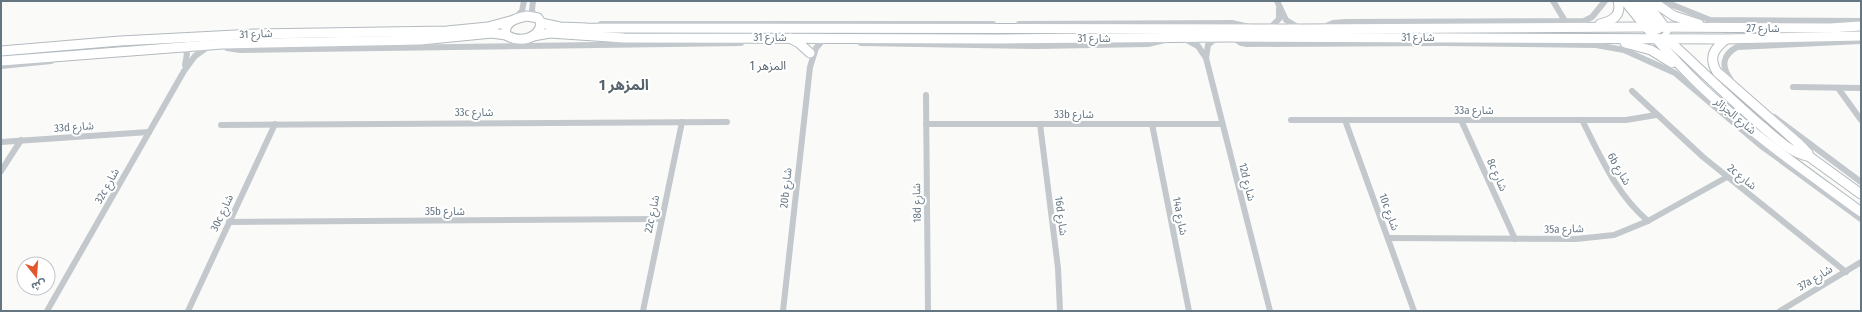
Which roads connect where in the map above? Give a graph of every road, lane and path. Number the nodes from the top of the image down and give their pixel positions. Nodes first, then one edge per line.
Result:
1 (524, 1) edge
2 (533, 1) edge
3 (1277, 1) edge
4 (1553, 1) edge
5 (1605, 1) edge
6 (1618, 1) edge
7 (1625, 1) edge
8 (1636, 1) edge
9 (1645, 1) edge
10 (1652, 1) edge
11 (1663, 1) edge
12 (1279, 8) junction
13 (534, 17) junction
14 (512, 20) junction
15 (1565, 21) junction
16 (1861, 21) edge
17 (1492, 22) junction
18 (541, 23) junction
19 (1861, 26) edge
20 (1505, 27) junction
21 (1544, 27) junction
22 (587, 28) junction
23 (887, 28) junction
24 (1830, 28) junction
25 (1252, 29) junction
26 (1269, 29) junction
27 (1302, 29) junction
28 (1320, 29) junction
29 (1660, 33) junction
30 (506, 35) junction
31 (533, 36) junction
32 (1230, 36) junction
33 (1861, 36) edge
34 (780, 37) junction
35 (811, 37) junction
36 (828, 37) junction
37 (1182, 37) junction
38 (1218, 37) junction
39 (1495, 37) junction
40 (1820, 38) junction
41 (1726, 39) junction
42 (1861, 41) edge
43 (1832, 42) junction
44 (222, 44) junction
45 (212, 45) junction
46 (179, 46) junction
47 (162, 48) junction
48 (1, 51) edge
49 (810, 53) junction
50 (1206, 58) junction
51 (1, 61) edge
52 (1, 66) edge
53 (810, 67) junction
54 (184, 70) junction
55 (1793, 87) dead end
56 (1838, 88) junction
57 (1861, 88) edge
58 (1632, 91) dead end
59 (926, 95) dead end
60 (1716, 100) junction
61 (1656, 115) junction
62 (1291, 120) dead end
63 (1345, 120) junction
64 (1461, 120) junction
65 (1582, 120) junction
66 (1861, 120) edge
67 (682, 122) junction
68 (727, 122) dead end
69 (275, 124) junction
70 (926, 124) junction
71 (1040, 124) junction
72 (1152, 124) junction
73 (1222, 124) junction
74 (221, 125) dead end
75 (149, 132) junction
76 (21, 140) junction
77 (1, 142) edge
78 (1807, 156) junction
79 (1, 171) edge
80 (1805, 172) junction
81 (1727, 177) junction
82 (1861, 182) edge
83 (1810, 183) junction
84 (1861, 194) edge
85 (1861, 212) edge
86 (661, 219) junction
87 (1861, 219) edge
88 (1648, 221) junction
89 (229, 222) junction
90 (1388, 238) junction
91 (1515, 239) junction
92 (1861, 262) edge
93 (1846, 272) junction
94 (47, 311) edge
95 (188, 311) edge
96 (643, 311) edge
97 (783, 311) edge
98 (928, 311) edge
99 (1060, 311) edge
100 (1189, 311) edge
101 (1270, 311) edge
102 (1414, 311) edge
103 (1780, 311) edge

1 - 14 street
2 - 13 street
3 - 12 street
4 - 15 street
5 - 15 street
6 - 21 street
7 - 29 street, شارع الجزائر
8 - 29 street
9 - 29 street, شارع الجزائر
10 - 24 street
11 - 16 street
12 - 26 street
12 - 27 street
13 - 14 street
13 - 18 street
14 - 30 street
14 - 48 street, شارع 31
15 - 17 street
17 - 20 street
17 - 28 street
18 - 22 street, شارع 31
18 - 31 street
19 - 24 street
20 - 21 street, شارع 31
20 - 28 street, شارع 31
21 - 29 street, شارع 31
22 - 23 street, شارع 31
22 - 25 street
23 - 25 street, شارع 31
23 - 35 street
24 - 29 street
25 - 26 street, شارع 31
26 - 27 street, شارع 31
27 - 28 street, شارع 31
29 - 39 street, شارع 31
29 - 41 street, شارع 27
29 - 60 street, شارع الجزائر
29 - 78 street, شارع الجزائر
30 - 31 street
30 - 44 street, شارع 31
31 - 34 street, شارع 31
32 - 38 street, شارع 31
32 - 39 street, شارع 31
32 - 83 street
33 - 40 street, شارع 27
34 - 35 street, شارع 31
34 - 44 street
34 - 49 street
35 - 36 street, شارع 31
35 - 49 street, 20b شارع
36 - 37 street, شارع 31
36 - 53 street, 20b شارع
37 - 38 street, شارع 31
37 - 50 street, 12d شارع
38 - 50 street
39 - 60 street
40 - 41 street, شارع 27
40 - 43 street
41 - 78 street
42 - 43 street
43 - 82 street
44 - 45 street, شارع 31
45 - 46 street, شارع 31
45 - 54 street, 32c شارع
46 - 47 street, شارع 31
46 - 54 street, 32c شارع
47 - 51 street, شارع 31
47 - 52 street
49 - 53 street, 20b شارع
50 - 73 street, 12d شارع
53 - 97 street, 20b شارع
54 - 75 street, 32c شارع
55 - 56 street
56 - 57 street
56 - 66 street
58 - 61 street, 2c شارع
59 - 70 street, 18d شارع
60 - 80 street, شارع الجزائر
61 - 65 street, 33a شارع
61 - 81 street, 2c شارع
62 - 63 street, 33a شارع
63 - 64 street, 33a شارع
63 - 90 street, 10c شارع
64 - 65 street, 33a شارع
64 - 91 street, 8c شارع
65 - 88 street, 6b شارع
67 - 68 street, 33c شارع
67 - 69 street, 33c شارع
67 - 86 street, 22c شارع
69 - 74 street, 33c شارع
69 - 89 street, 30c شارع
70 - 71 street, 33b شارع
70 - 98 street, 18d شارع
71 - 72 street, 33b شارع
71 - 99 street, 16d شارع
72 - 73 street, 33b شارع
72 - 100 street, 14a شارع
73 - 101 street, 12d شارع
75 - 76 street, 33d شارع
75 - 94 street, 32c شارع
76 - 77 street, 33d شارع
76 - 79 street
78 - 84 street, شارع الجزائر
80 - 83 street
80 - 85 street, شارع الجزائر
81 - 88 street, 35a شارع
81 - 93 street, 2c شارع
83 - 87 street
86 - 89 street, 35b شارع
86 - 96 street, 22c شارع
88 - 91 street, 35a شارع
89 - 95 street, 30c شارع
90 - 91 street, 35a شارع
90 - 102 street, 10c شارع
92 - 93 street, 37a شارع
93 - 103 street, 37a شارع

